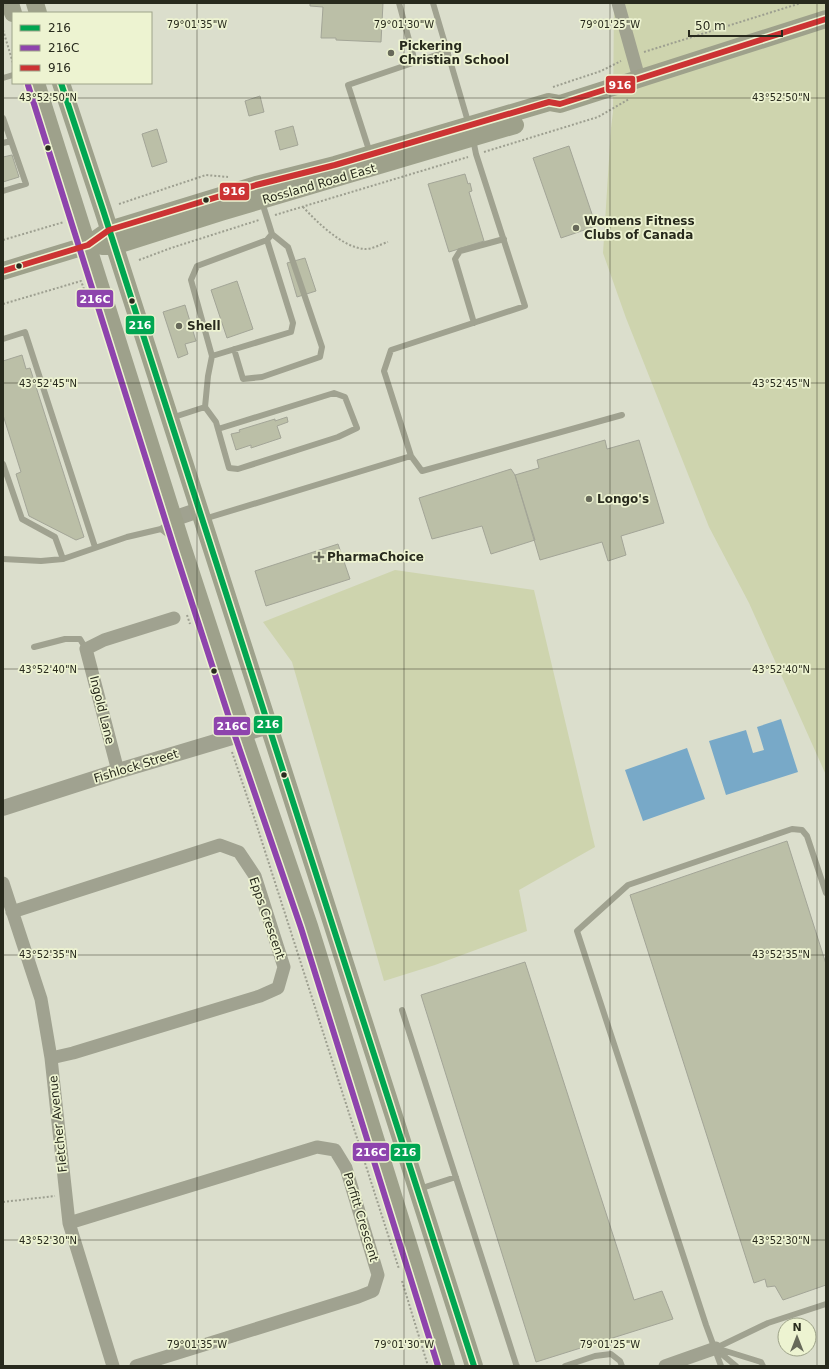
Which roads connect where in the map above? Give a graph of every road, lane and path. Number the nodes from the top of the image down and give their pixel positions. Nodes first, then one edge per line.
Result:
1 (399, 3) edge
2 (433, 3) edge
3 (618, 3) edge
4 (826, 19) edge
5 (3, 30) edge
6 (448, 51) junction
7 (12, 60) edge
8 (415, 62) junction
9 (639, 78) junction
10 (36, 84) edge
11 (61, 84) edge
12 (3, 118) edge
13 (471, 132) junction
14 (11, 141) junction
15 (3, 143) edge
16 (371, 154) junction
17 (4, 182) dead end
18 (5, 190) edge
19 (262, 201) junction
20 (303, 207) dead end
21 (79, 217) junction
22 (272, 234) junction
23 (112, 238) junction
24 (504, 239) junction
25 (3, 240) edge
26 (267, 240) junction
27 (388, 242) dead end
28 (88, 245) junction
29 (3, 271) edge
30 (86, 296) dead end
31 (3, 304) edge
32 (474, 323) junction
33 (3, 339) edge
34 (234, 349) junction
35 (212, 356) junction
36 (205, 407) junction
37 (622, 415) dead end
38 (170, 418) junction
39 (218, 429) junction
40 (411, 456) junction
41 (3, 464) edge
42 (200, 515) junction
43 (167, 524) junction
44 (95, 547) junction
45 (3, 559) edge
46 (63, 559) junction
47 (187, 614) dead end
48 (174, 618) dead end
49 (192, 630) dead end
50 (34, 647) dead end
51 (86, 649) junction
52 (269, 726) junction
53 (235, 735) junction
54 (118, 771) junction
55 (3, 808) edge
56 (3, 883) edge
57 (826, 893) edge
58 (12, 912) junction
59 (402, 1010) dead end
60 (51, 1058) junction
61 (456, 1177) junction
62 (418, 1190) junction
63 (66, 1195) junction
64 (3, 1202) edge
65 (69, 1223) junction
66 (400, 1273) dead end
67 (402, 1280) dead end
68 (826, 1304) edge
69 (716, 1348) junction
70 (113, 1366) edge
71 (136, 1366) edge
72 (428, 1366) edge
73 (446, 1366) edge
74 (474, 1366) edge
75 (517, 1366) edge
76 (565, 1366) edge
77 (622, 1366) edge
78 (665, 1366) edge
79 (721, 1366) edge
80 (736, 1366) edge
81 (763, 1366) edge

1 - 8 lane
2 - 6 lane
3 - 9 street
4 - 9 main road, Rossland Road East
5 - 7 path
6 - 8 lane
6 - 13 lane
8 - 16 lane
9 - 13 main road, Rossland Road East
10 - 21 main road
11 - 23 main road
12 - 14 lane
13 - 16 main road, Rossland Road East
13 - 19 main road, Rossland Road East
13 - 24 lane
14 - 15 lane
14 - 18 lane
16 - 23 main road, Rossland Road East
17 - 18 lane
19 - 22 lane
19 - 23 main road, Rossland Road East
20 - 27 path
21 - 25 path
21 - 28 main road
22 - 26 lane
22 - 34 lane
23 - 28 main road, Rossland Road East
23 - 38 main road
24 - 32 lane
24 - 32 lane
26 - 34 lane
26 - 35 lane
28 - 29 main road, Rossland Road East
28 - 43 main road
30 - 31 path
32 - 40 lane
33 - 44 lane
34 - 35 lane
35 - 36 lane
36 - 38 lane
36 - 39 lane
37 - 40 lane
38 - 42 main road
39 - 39 lane
40 - 42 lane
41 - 46 lane
42 - 43 street
42 - 52 main road
43 - 44 lane
43 - 53 main road
44 - 46 lane
45 - 46 lane
47 - 49 path
48 - 51 street
50 - 51 lane
51 - 54 street, Ingold Lane
52 - 53 street, Fishlock Street
52 - 62 main road
53 - 54 street, Fishlock Street
53 - 66 path
53 - 73 main road
54 - 55 street, Fishlock Street
56 - 58 street, Fletcher Avenue
57 - 69 lane
58 - 60 street, Fletcher Avenue
58 - 60 street, Epps Crescent
59 - 61 lane
60 - 63 street, Fletcher Avenue
61 - 62 lane
61 - 75 lane
62 - 74 main road
63 - 64 path
63 - 65 street, Fletcher Avenue
65 - 70 street, Fletcher Avenue
65 - 71 street, Parfitt Crescent
67 - 72 path
68 - 69 lane
69 - 78 street
69 - 79 lane
69 - 80 lane
69 - 81 lane
76 - 77 lane

